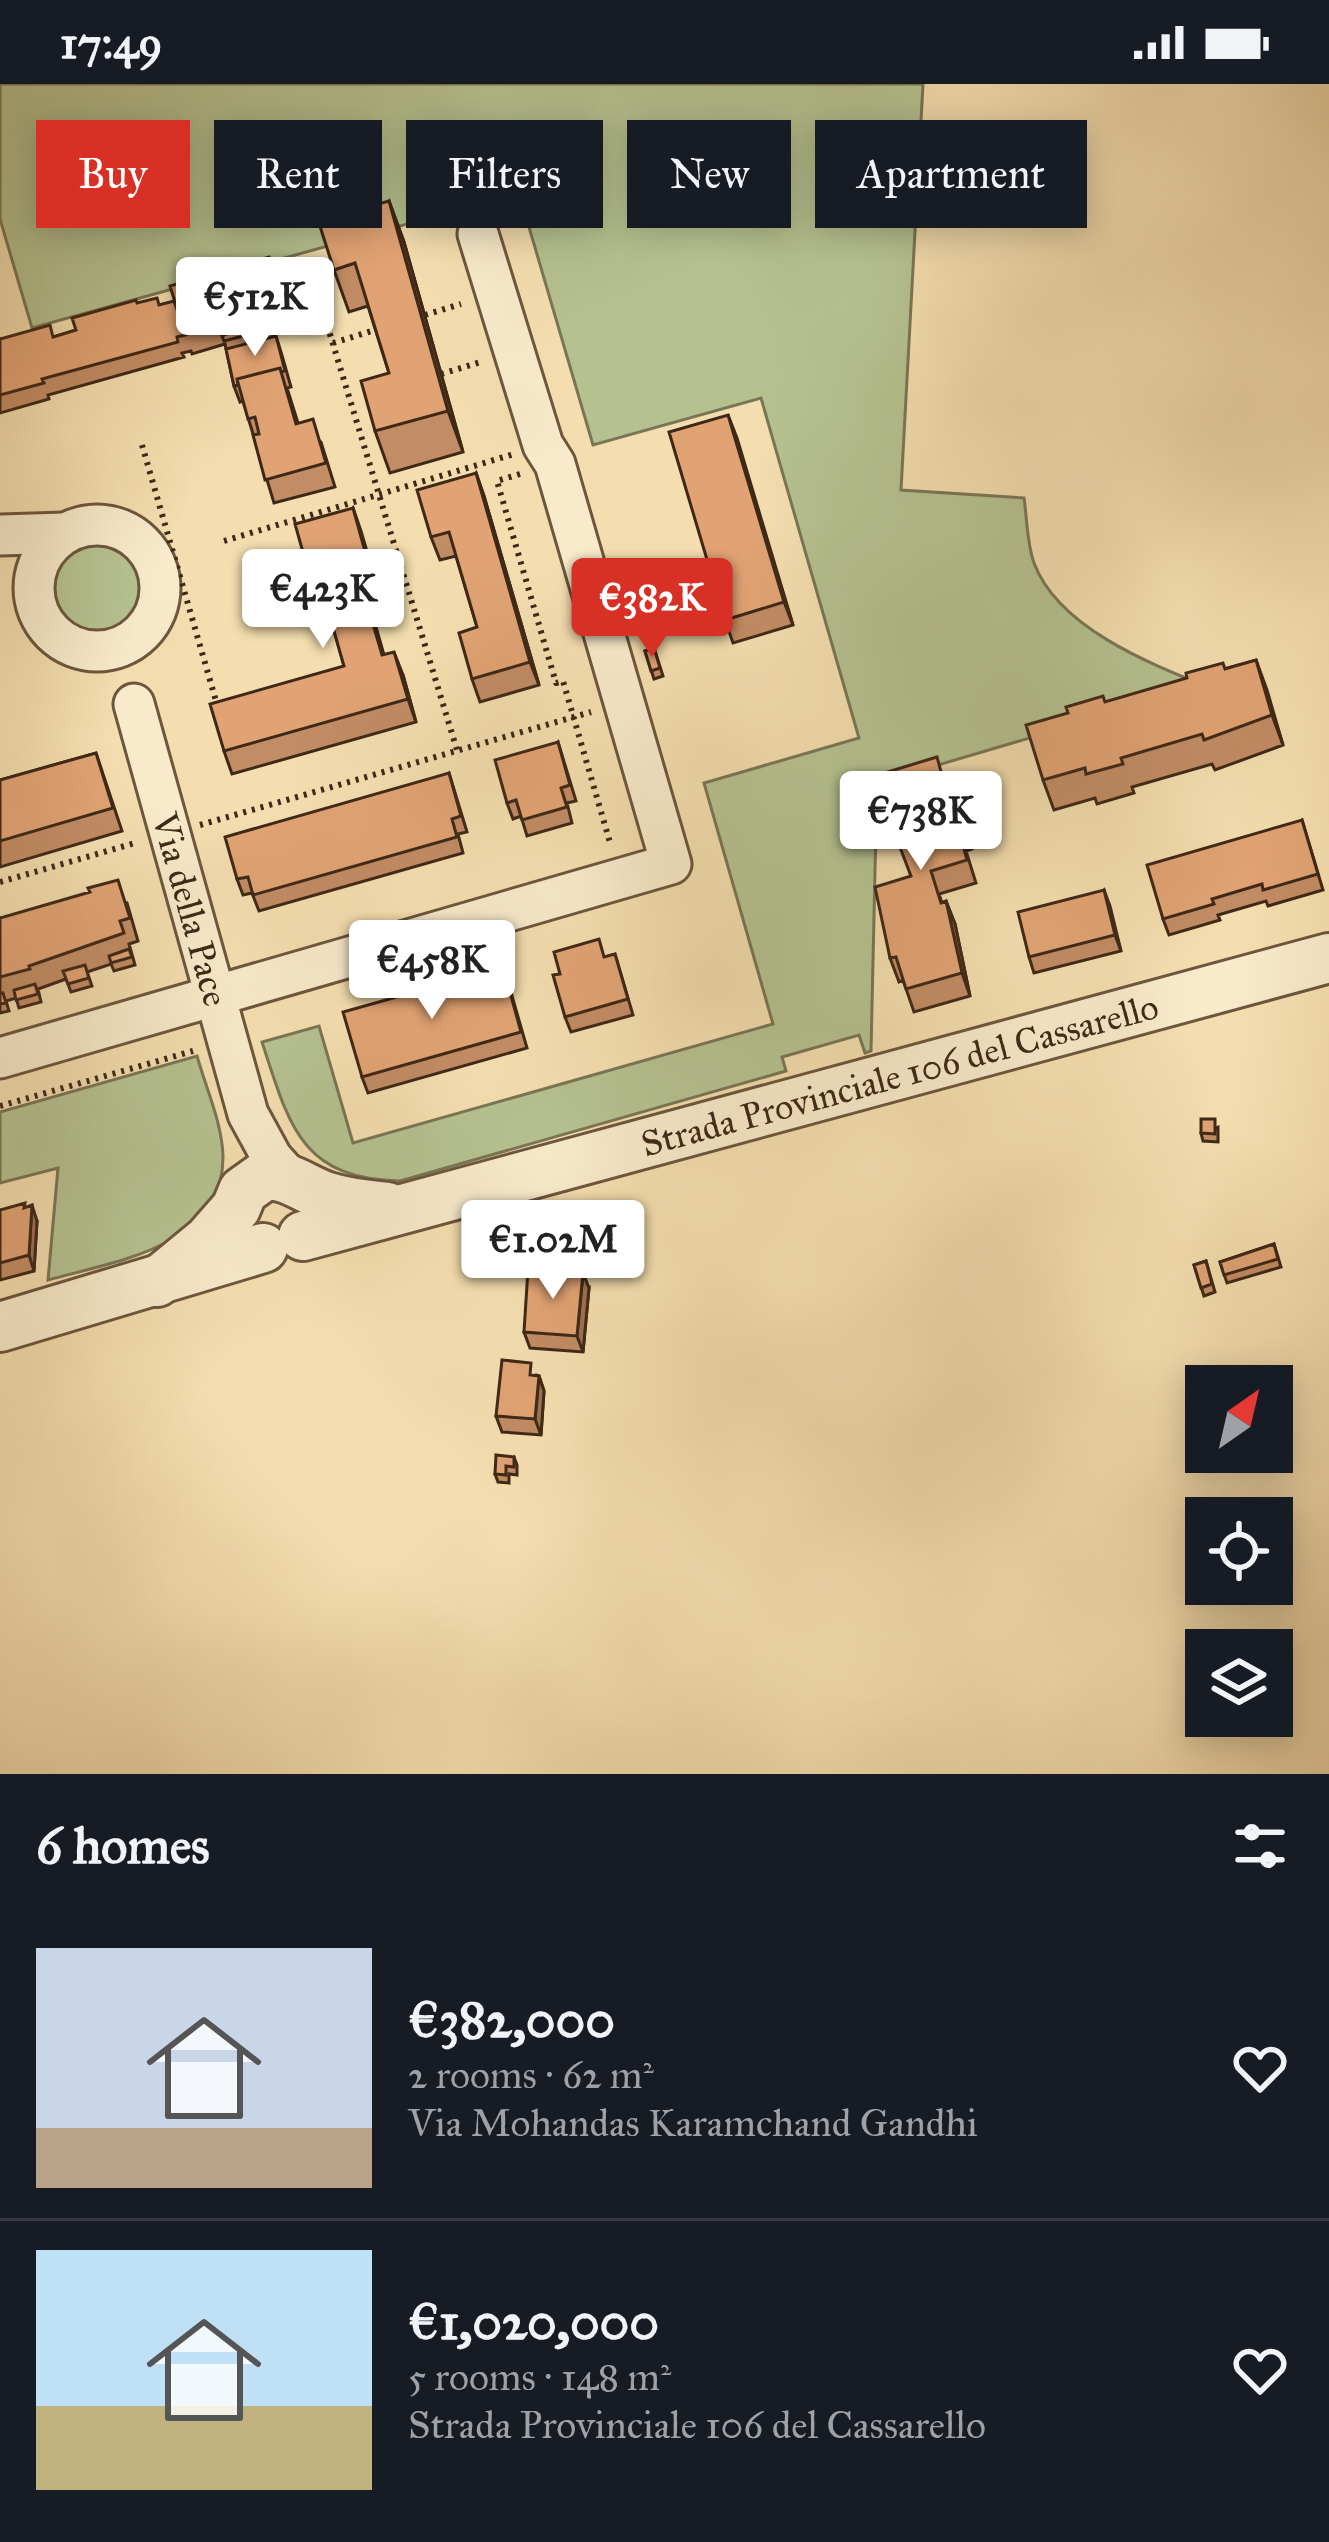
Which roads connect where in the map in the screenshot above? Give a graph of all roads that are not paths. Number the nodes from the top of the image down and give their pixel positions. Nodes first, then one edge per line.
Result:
1 (478, 234) dead end
2 (65, 533) junction
3 (0, 535) edge
4 (0, 556) edge
5 (34, 584) junction
6 (146, 629) junction
7 (89, 651) junction
8 (134, 704) junction
9 (1329, 958) edge
10 (215, 996) junction
11 (0, 1058) edge
12 (248, 1114) junction
13 (240, 1200) junction
14 (290, 1213) junction
15 (157, 1282) junction
16 (0, 1327) edge

1 - 10 street
2 - 3 street, Via della Pace
2 - 5 street
2 - 6 street, Via della Pace
4 - 5 street, Via della Pace
5 - 7 street, Via della Pace
6 - 7 street
6 - 8 street, Via della Pace
7 - 8 street, Via della Pace
8 - 10 street, Via della Pace
9 - 14 street, Strada Provinciale 106 del Cassarello
10 - 11 street
10 - 12 street, Via della Pace
12 - 13 street, Via della Pace
12 - 14 street, Via della Pace
13 - 14 street
13 - 15 street
14 - 15 street, Strada Provinciale 106 del Cassarello
15 - 16 street, Strada Provinciale 106 del Cassarello

